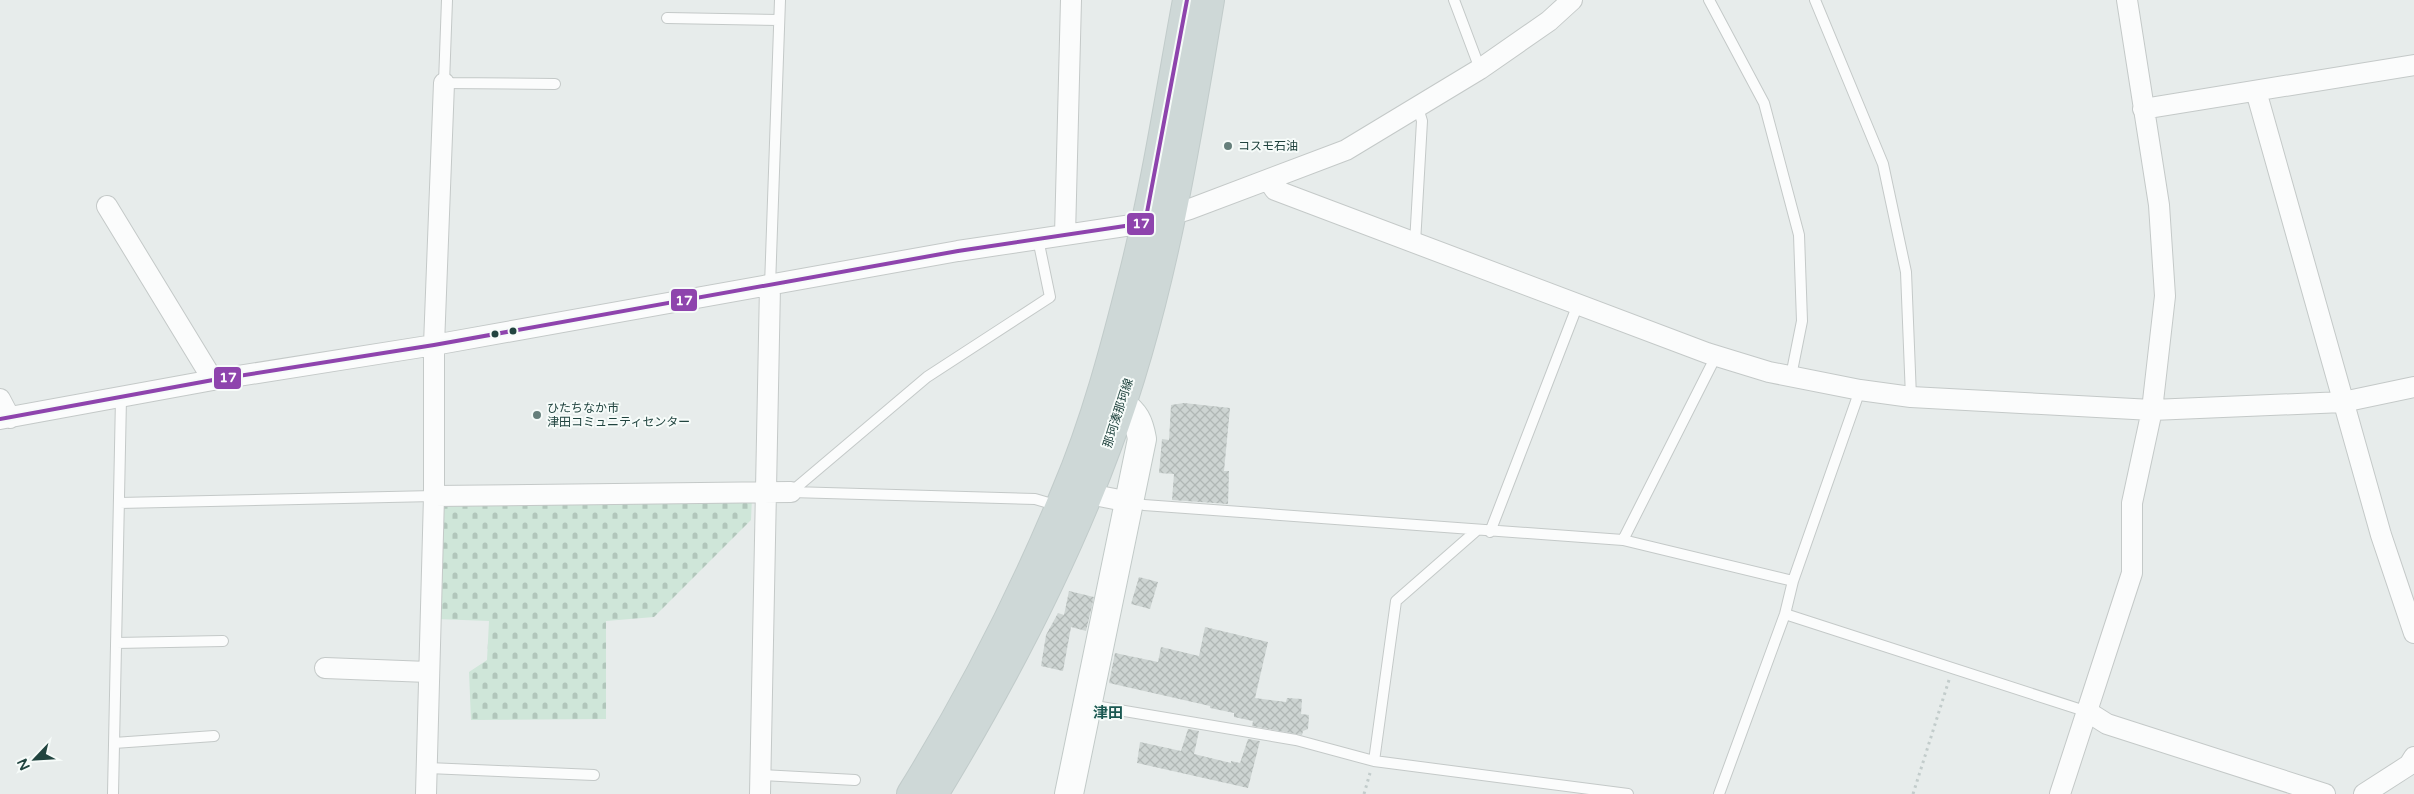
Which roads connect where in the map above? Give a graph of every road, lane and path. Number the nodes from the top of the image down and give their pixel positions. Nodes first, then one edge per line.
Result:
1 (447, 0) edge
2 (780, 0) edge
3 (1071, 0) edge
4 (1186, 0) edge
5 (1210, 0) edge
6 (1454, 0) edge
7 (1572, 0) edge
8 (1709, 0) edge
9 (1815, 0) edge
10 (2127, 0) edge
11 (667, 18) dead end
12 (779, 20) junction
13 (2414, 65) edge
14 (1480, 69) junction
15 (444, 83) junction
16 (555, 84) dead end
17 (2256, 91) junction
18 (1418, 108) junction
19 (2143, 109) junction
20 (1268, 180) junction
21 (107, 206) dead end
22 (1172, 216) junction
23 (1145, 223) junction
24 (1065, 235) junction
25 (1038, 238) junction
26 (1415, 243) junction
27 (770, 286) junction
28 (1578, 304) junction
29 (434, 345) junction
30 (1716, 356) junction
31 (1791, 376) junction
32 (212, 380) junction
33 (2414, 387) edge
34 (1860, 390) junction
35 (1911, 397) junction
36 (121, 398) junction
37 (0, 399) edge
38 (2343, 402) junction
39 (1121, 404) junction
40 (2152, 410) junction
41 (5, 419) edge
42 (765, 490) junction
43 (791, 492) junction
44 (1089, 494) junction
45 (434, 496) junction
46 (1130, 502) junction
47 (119, 503) junction
48 (1060, 507) junction
49 (1476, 531) junction
50 (1490, 532) junction
51 (1623, 540) junction
52 (1793, 581) junction
53 (1785, 614) junction
54 (2414, 633) edge
55 (223, 640) dead end
56 (116, 643) junction
57 (325, 668) dead end
58 (1953, 668) junction
59 (428, 672) junction
60 (1088, 705) junction
61 (2088, 712) junction
62 (214, 736) dead end
63 (114, 742) junction
64 (2414, 757) edge
65 (1374, 761) junction
66 (428, 768) junction
67 (594, 775) dead end
68 (855, 780) dead end
69 (760, 785) edge
70 (112, 794) edge
71 (426, 794) edge
72 (911, 794) edge
73 (934, 794) edge
74 (1069, 794) edge
75 (1364, 794) edge
76 (1628, 794) edge
77 (1719, 794) edge
78 (1913, 794) edge
79 (2060, 794) edge
80 (2325, 794) edge
81 (2364, 794) edge

1 - 15 lane
2 - 12 lane
3 - 24 street
4 - 23 main road, 那珂湊那珂線
5 - 22 main road, 那珂湊那珂線
6 - 14 lane
7 - 14 street
8 - 31 lane
9 - 35 lane
10 - 19 street
11 - 12 lane
12 - 27 lane
13 - 17 street
14 - 18 street
15 - 16 lane
15 - 29 street
17 - 19 street
17 - 38 street
18 - 20 street
18 - 26 lane
19 - 40 street
20 - 22 street
20 - 26 street
21 - 32 street
22 - 23 street
22 - 39 main road, 那珂湊那珂線
23 - 24 street
23 - 48 main road, 那珂湊那珂線
24 - 25 street
25 - 27 street
25 - 43 lane
26 - 28 street
27 - 29 street
27 - 42 street
28 - 30 street
28 - 50 lane
29 - 32 street
29 - 45 street
30 - 31 street
30 - 51 lane
31 - 34 street
32 - 36 street
33 - 38 street
34 - 35 street
34 - 52 lane
35 - 40 street
36 - 41 street
36 - 47 lane
37 - 41 street
38 - 40 street
38 - 54 street
39 - 44 main road, 那珂湊那珂線
39 - 46 street
40 - 61 street
42 - 43 street
42 - 45 street
42 - 69 street
43 - 48 lane
44 - 46 street
44 - 73 main road, 那珂湊那珂線
45 - 47 lane
45 - 59 street
46 - 49 lane
46 - 60 street
47 - 56 lane
48 - 72 main road, 那珂湊那珂線
49 - 50 lane
49 - 65 lane
50 - 51 lane
51 - 52 lane
52 - 53 lane
53 - 58 lane
53 - 77 lane
55 - 56 lane
56 - 63 lane
57 - 59 street
58 - 61 lane
58 - 78 path
59 - 66 street
60 - 65 lane
60 - 74 street
61 - 79 street
61 - 80 street
62 - 63 lane
63 - 70 lane
64 - 81 street
65 - 75 path
65 - 76 lane
66 - 67 lane
66 - 71 street
68 - 69 lane

